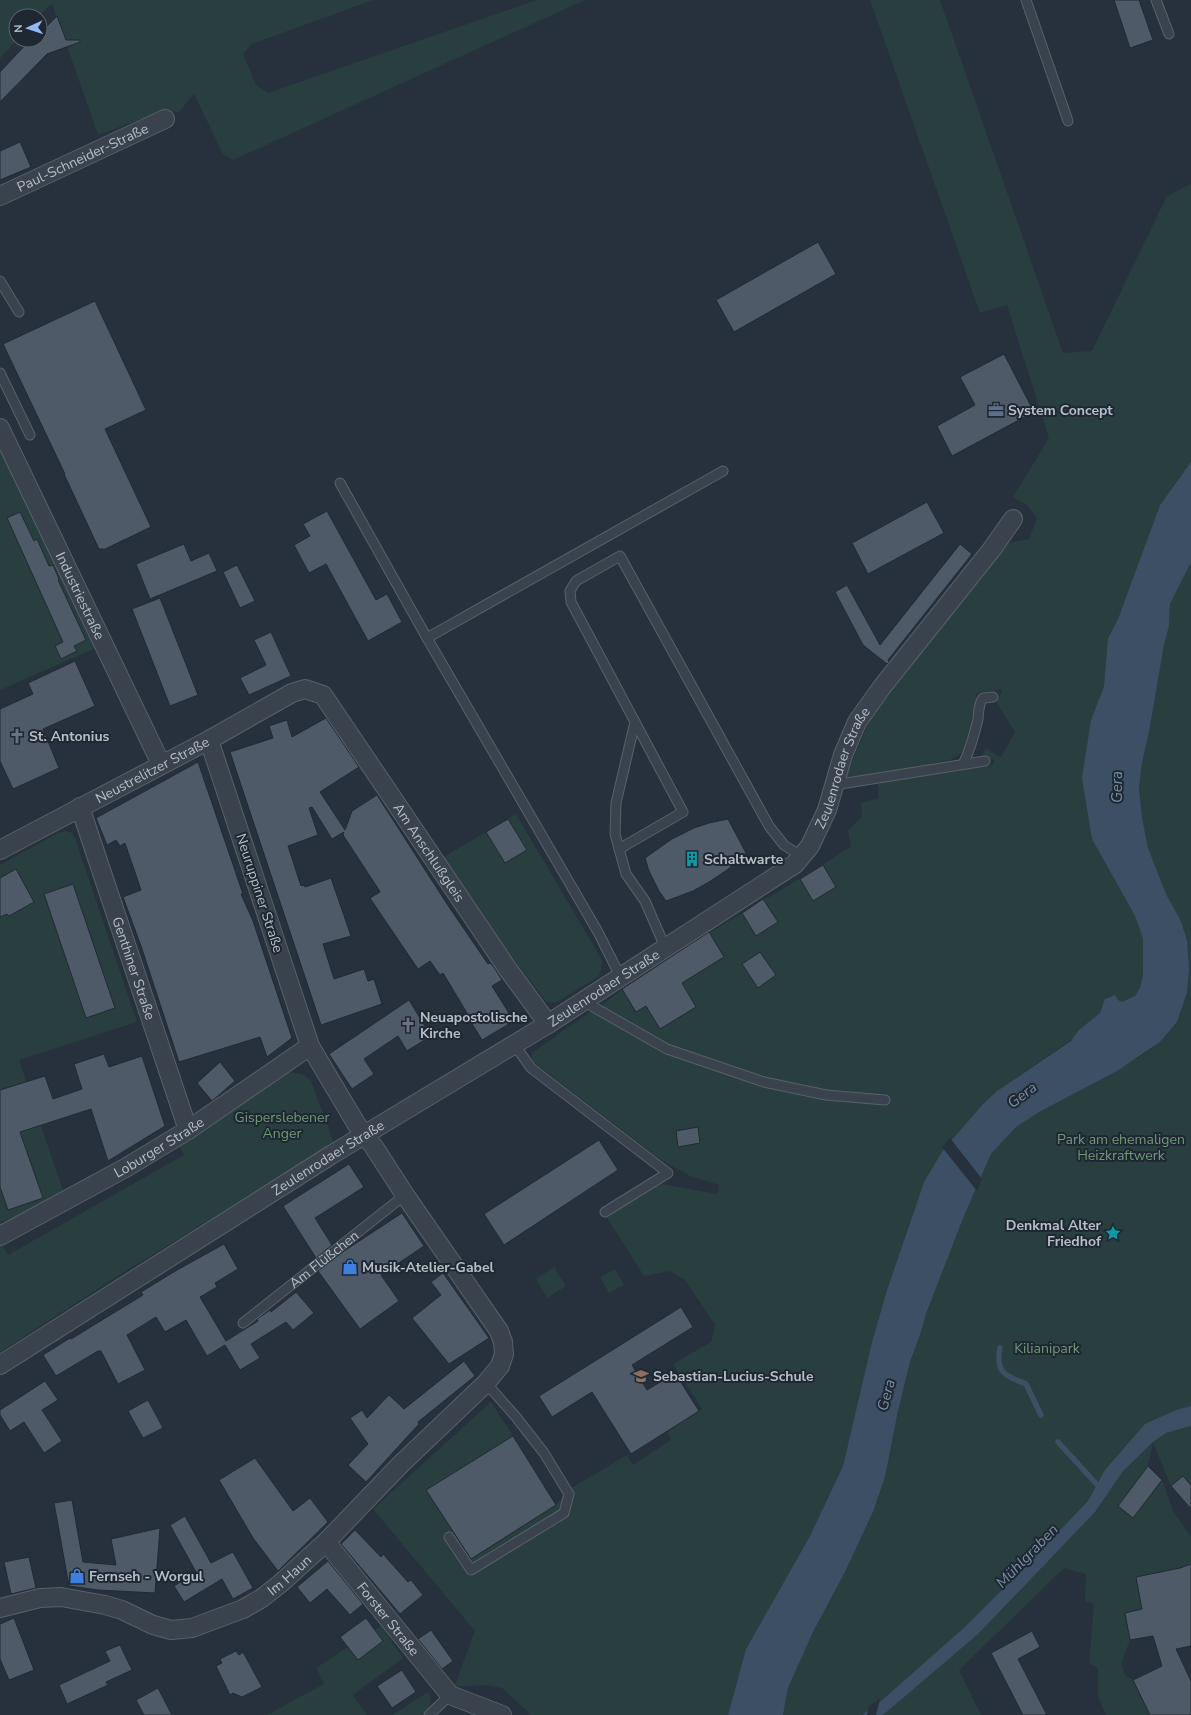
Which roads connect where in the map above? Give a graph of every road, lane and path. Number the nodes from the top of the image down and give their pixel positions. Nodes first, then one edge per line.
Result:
1 (1026, 0) edge
2 (1156, 0) edge
3 (1169, 34) dead end
4 (165, 119) dead end
5 (1068, 121) dead end
6 (0, 196) edge
7 (0, 281) edge
8 (19, 312) dead end
9 (0, 373) edge
10 (0, 428) edge
11 (30, 435) dead end
12 (723, 471) dead end
13 (340, 483) dead end
14 (1013, 519) dead end
15 (427, 638) junction
16 (305, 689) joint
17 (993, 697) dead end
18 (635, 722) junction
19 (209, 740) junction
20 (985, 761) dead end
21 (161, 764) junction
22 (963, 764) junction
23 (834, 785) junction
24 (80, 808) junction
25 (619, 849) junction
26 (0, 850) edge
27 (801, 856) junction
28 (664, 947) junction
29 (620, 976) junction
30 (583, 1001) junction
31 (548, 1024) junction
32 (514, 1044) junction
33 (310, 1046) junction
34 (886, 1100) dead end
35 (188, 1130) junction
36 (365, 1136) junction
37 (406, 1195) junction
38 (605, 1212) dead end
39 (0, 1236) edge
40 (242, 1323) dead end
41 (0, 1365) edge
42 (486, 1383) junction
43 (448, 1537) dead end
44 (326, 1542) junction
45 (0, 1608) edge
46 (450, 1695) junction
47 (429, 1715) edge
48 (502, 1715) edge

1 - 5 lane
2 - 3 lane
4 - 6 street, Paul-Schneider-Straße
7 - 8 lane
9 - 11 lane
10 - 21 street, Industriestraße
12 - 15 lane
13 - 15 lane
14 - 23 street, Zeulenrodaer Straße
15 - 29 lane
16 - 19 street, Neustrelitzer Straße
16 - 31 street, Am Anschlußgleis
17 - 22 lane
18 - 25 lane
18 - 25 lane
18 - 27 lane
19 - 21 street, Neustrelitzer Straße
19 - 33 street, Neuruppiner Straße
20 - 22 lane
21 - 24 street, Neustrelitzer Straße
22 - 23 lane
23 - 27 street, Zeulenrodaer Straße
24 - 26 street, Neustrelitzer Straße
24 - 35 street, Genthiner Straße
25 - 28 lane
27 - 28 street, Zeulenrodaer Straße
28 - 29 street, Zeulenrodaer Straße
29 - 30 street, Zeulenrodaer Straße
30 - 31 street, Zeulenrodaer Straße
30 - 34 lane
31 - 32 street, Zeulenrodaer Straße
32 - 36 street, Zeulenrodaer Straße
32 - 38 lane
33 - 35 street, Loburger Straße
33 - 36 street
35 - 39 street, Loburger Straße
36 - 37 street
36 - 41 street, Zeulenrodaer Straße
37 - 40 lane, Am Flüßchen
37 - 42 street, Im Haun
42 - 43 lane
42 - 44 street, Im Haun
44 - 45 street, Im Haun
44 - 46 street, Forster Straße
46 - 47 lane
46 - 48 street, Forster Straße

